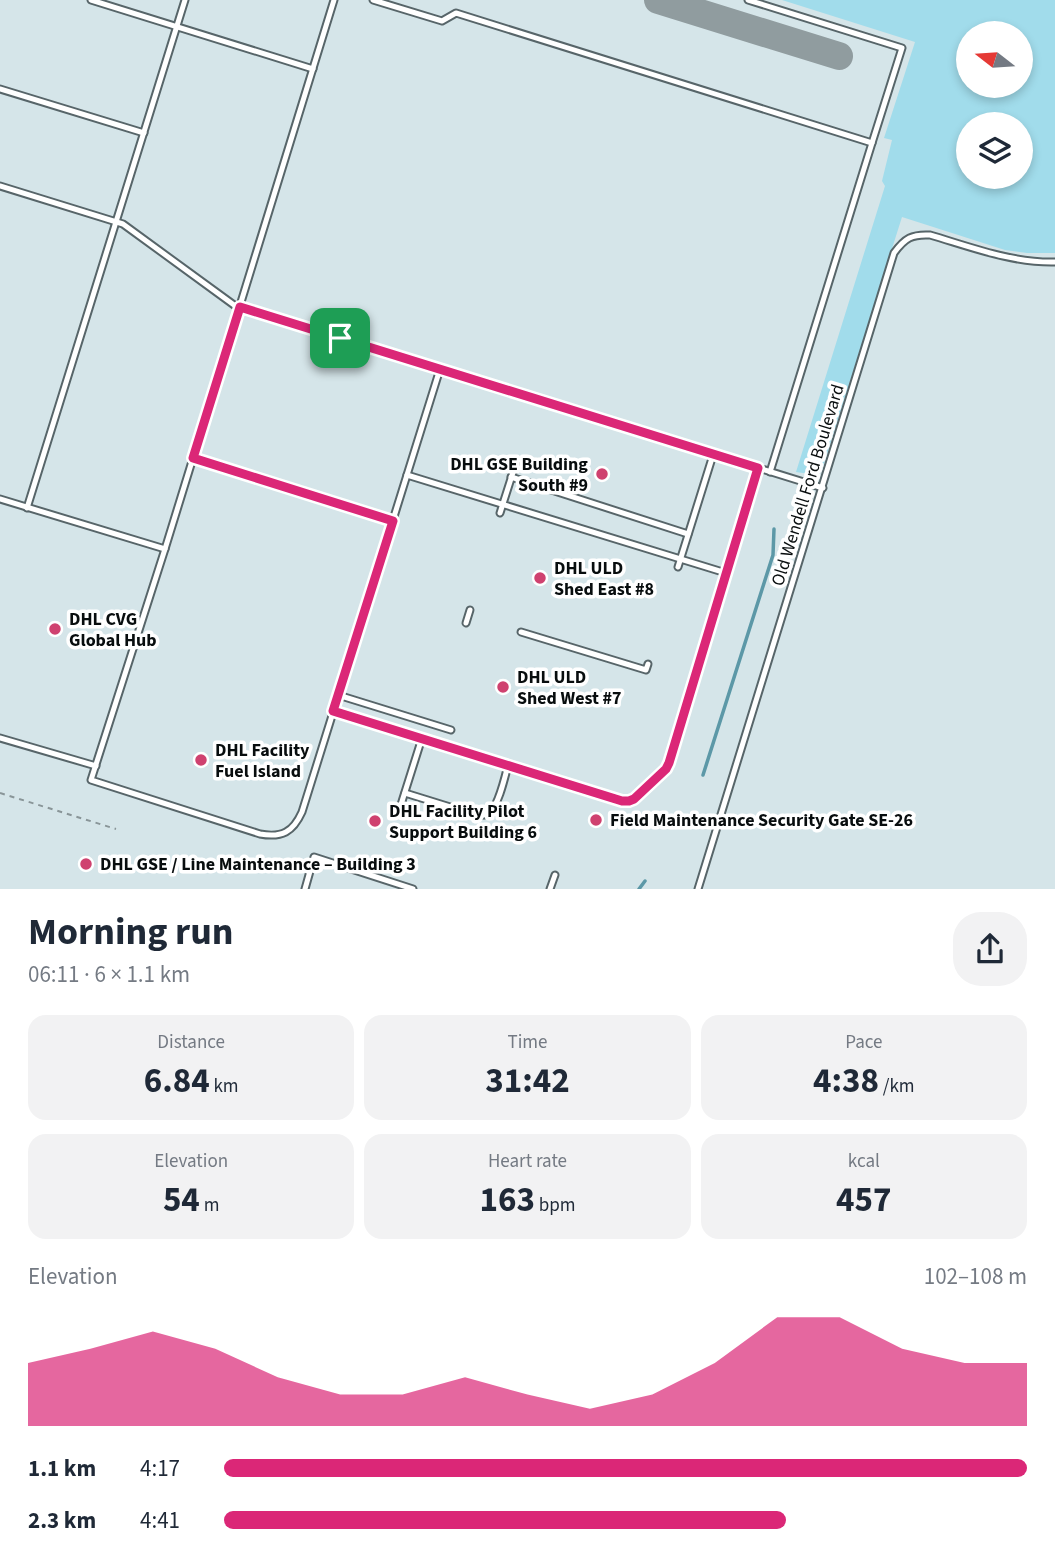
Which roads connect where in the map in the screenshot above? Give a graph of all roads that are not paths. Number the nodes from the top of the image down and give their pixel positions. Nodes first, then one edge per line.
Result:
1 (91, 0) edge
2 (185, 0) edge
3 (334, 0) edge
4 (373, 0) edge
5 (748, 0) edge
6 (177, 27) junction
7 (313, 69) junction
8 (0, 89) edge
9 (144, 133) junction
10 (872, 143) junction
11 (0, 187) edge
12 (117, 222) junction
13 (1055, 262) edge
14 (240, 307) junction
15 (440, 369) junction
16 (713, 455) junction
17 (193, 458) junction
18 (516, 463) dead end
19 (758, 468) junction
20 (770, 472) junction
21 (407, 475) junction
22 (511, 477) junction
23 (823, 488) junction
24 (0, 499) edge
25 (503, 504) junction
26 (27, 508) junction
27 (500, 513) dead end
28 (393, 521) junction
29 (688, 534) junction
30 (165, 550) junction
31 (681, 559) junction
32 (678, 567) dead end
33 (726, 573) junction
34 (470, 610) dead end
35 (466, 623) dead end
36 (521, 632) dead end
37 (648, 664) dead end
38 (338, 695) junction
39 (333, 711) junction
40 (451, 730) dead end
41 (0, 738) edge
42 (422, 738) junction
43 (508, 765) junction
44 (96, 766) junction
45 (405, 793) junction
46 (398, 814) dead end
47 (555, 875) dead end
48 (305, 889) edge
49 (413, 889) edge
50 (550, 889) edge
51 (698, 889) edge

1 - 6 lane
2 - 6 lane
3 - 7 lane
4 - 10 lane
5 - 10 lane
6 - 7 lane
6 - 9 lane
7 - 14 lane
8 - 9 lane
9 - 12 lane
10 - 20 lane
11 - 12 lane
12 - 14 lane
12 - 26 lane
13 - 23 lane, Old Wendell Ford Boulevard
14 - 15 lane
14 - 17 lane
15 - 16 lane
15 - 21 lane
16 - 19 lane
16 - 29 lane
17 - 28 lane
17 - 30 lane
18 - 22 lane
19 - 20 lane
19 - 33 lane
20 - 23 lane
21 - 25 lane
21 - 28 lane
22 - 25 lane
22 - 29 lane
23 - 51 lane, Old Wendell Ford Boulevard
24 - 26 lane
25 - 27 lane
25 - 31 lane
26 - 30 lane
28 - 38 lane
29 - 31 lane
30 - 44 lane
31 - 32 lane
31 - 33 lane
33 - 43 lane
34 - 35 lane
36 - 37 lane
38 - 39 lane
38 - 40 lane
39 - 42 lane
39 - 44 lane
41 - 44 lane
42 - 43 lane
42 - 45 lane
43 - 45 lane
45 - 46 lane
47 - 50 lane
48 - 49 lane

